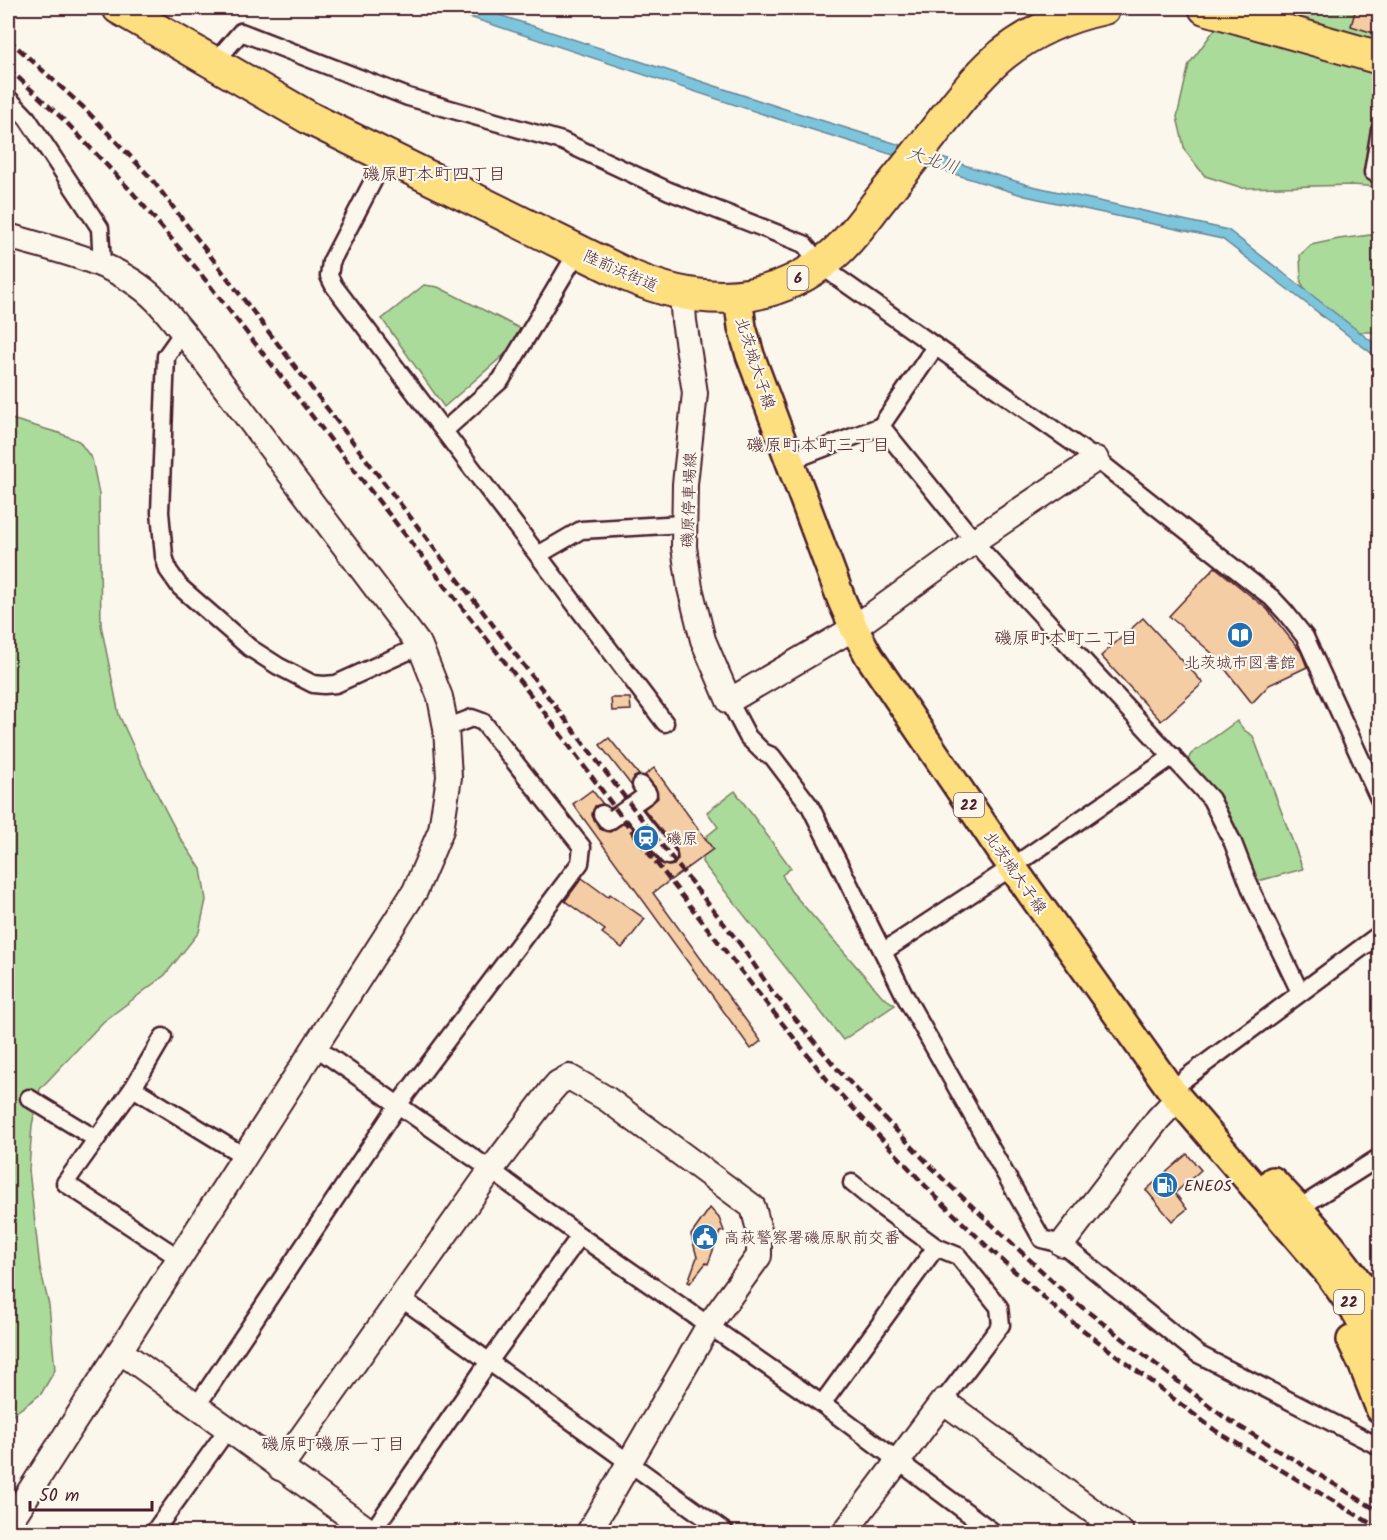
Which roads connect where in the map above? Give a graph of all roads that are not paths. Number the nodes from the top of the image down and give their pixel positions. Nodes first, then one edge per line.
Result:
1 (119, 8) edge
2 (1104, 8) edge
3 (1205, 8) edge
4 (1380, 58) edge
5 (214, 63) junction
6 (8, 98) edge
7 (1380, 130) edge
8 (386, 156) junction
9 (1380, 176) edge
10 (8, 237) edge
11 (578, 251) junction
12 (102, 265) junction
13 (820, 265) junction
14 (682, 294) junction
15 (738, 297) junction
16 (183, 332) junction
17 (935, 347) junction
18 (881, 426) junction
19 (444, 431) junction
20 (1096, 459) junction
21 (790, 461) junction
22 (683, 524) junction
23 (974, 542) junction
24 (538, 555) junction
25 (854, 628) junction
26 (420, 646) junction
27 (729, 701) junction
28 (665, 723) dead end
29 (446, 728) junction
30 (1173, 756) junction
31 (642, 789) dead end
32 (1380, 801) edge
33 (629, 807) junction
34 (606, 816) dead end
35 (668, 856) dead end
36 (1012, 867) junction
37 (1380, 934) edge
38 (884, 951) junction
39 (1300, 992) junction
40 (163, 1037) dead end
41 (314, 1047) junction
42 (133, 1088) junction
43 (1174, 1095) junction
44 (29, 1098) dead end
45 (398, 1105) junction
46 (1207, 1133) junction
47 (96, 1139) junction
48 (244, 1156) junction
49 (1380, 1158) edge
50 (491, 1170) junction
51 (852, 1183) dead end
52 (1299, 1208) junction
53 (580, 1236) junction
54 (1062, 1244) junction
55 (936, 1246) junction
56 (179, 1258) junction
57 (400, 1298) junction
58 (1380, 1316) edge
59 (709, 1325) junction
60 (120, 1351) junction
61 (1380, 1358) edge
62 (488, 1363) junction
63 (943, 1401) junction
64 (822, 1404) junction
65 (196, 1407) junction
66 (1380, 1409) edge
67 (227, 1430) junction
68 (1380, 1447) edge
69 (899, 1461) junction
70 (628, 1464) junction
71 (280, 1468) junction
72 (8, 1525) edge
73 (154, 1533) edge
74 (372, 1533) edge
75 (590, 1533) edge
76 (725, 1533) edge
77 (845, 1533) edge
78 (993, 1533) edge
79 (1121, 1533) edge

1 - 5 highway, 陸前浜街道 / 6
2 - 13 highway, 陸前浜街道 / 6
3 - 4 highway
5 - 8 highway, 陸前浜街道 / 6
5 - 13 street
6 - 12 street
7 - 9 street
8 - 11 highway, 陸前浜街道 / 6
8 - 19 street
10 - 12 street
11 - 14 highway, 陸前浜街道 / 6
11 - 19 street
12 - 16 street
13 - 15 highway, 陸前浜街道 / 6
13 - 17 street
14 - 15 highway, 陸前浜街道 / 6
14 - 22 street, 磯原停車場線
15 - 21 main road, 北茨城大子線 / 22
16 - 26 street
16 - 26 street
17 - 18 street
17 - 20 street
18 - 21 street
18 - 23 street
19 - 24 street
20 - 23 street
20 - 32 street
21 - 25 main road, 北茨城大子線 / 22
22 - 24 street
22 - 27 street, 磯原停車場線
23 - 25 street
23 - 30 street
24 - 28 street
25 - 27 street
25 - 36 main road, 北茨城大子線 / 22
26 - 29 street
27 - 38 street
29 - 41 street
29 - 45 street
30 - 36 street
30 - 39 street
31 - 33 street
33 - 34 street
33 - 35 street
36 - 38 street
36 - 43 main road, 北茨城大子線 / 22
37 - 39 street
38 - 54 street
39 - 43 street
40 - 42 street
41 - 45 street
41 - 48 street
42 - 47 street
42 - 48 street
43 - 46 main road, 北茨城大子線 / 22
43 - 54 street
44 - 47 street
45 - 50 street
45 - 65 street
46 - 52 main road
46 - 61 main road, 北茨城大子線 / 22
46 - 66 main road
47 - 56 street
48 - 56 street
49 - 52 street
50 - 53 street
50 - 57 street
50 - 59 street
51 - 55 street
52 - 58 main road
53 - 59 street
53 - 62 street
54 - 68 street
55 - 63 street
55 - 64 street
56 - 60 street
57 - 62 street
57 - 71 street
59 - 64 street
59 - 70 street
60 - 65 street
60 - 72 street
62 - 70 street
62 - 74 street
63 - 69 street
63 - 79 street
64 - 69 street
65 - 67 street
67 - 71 street
67 - 73 street
69 - 77 street
69 - 78 street
70 - 75 street
70 - 76 street
71 - 74 street

